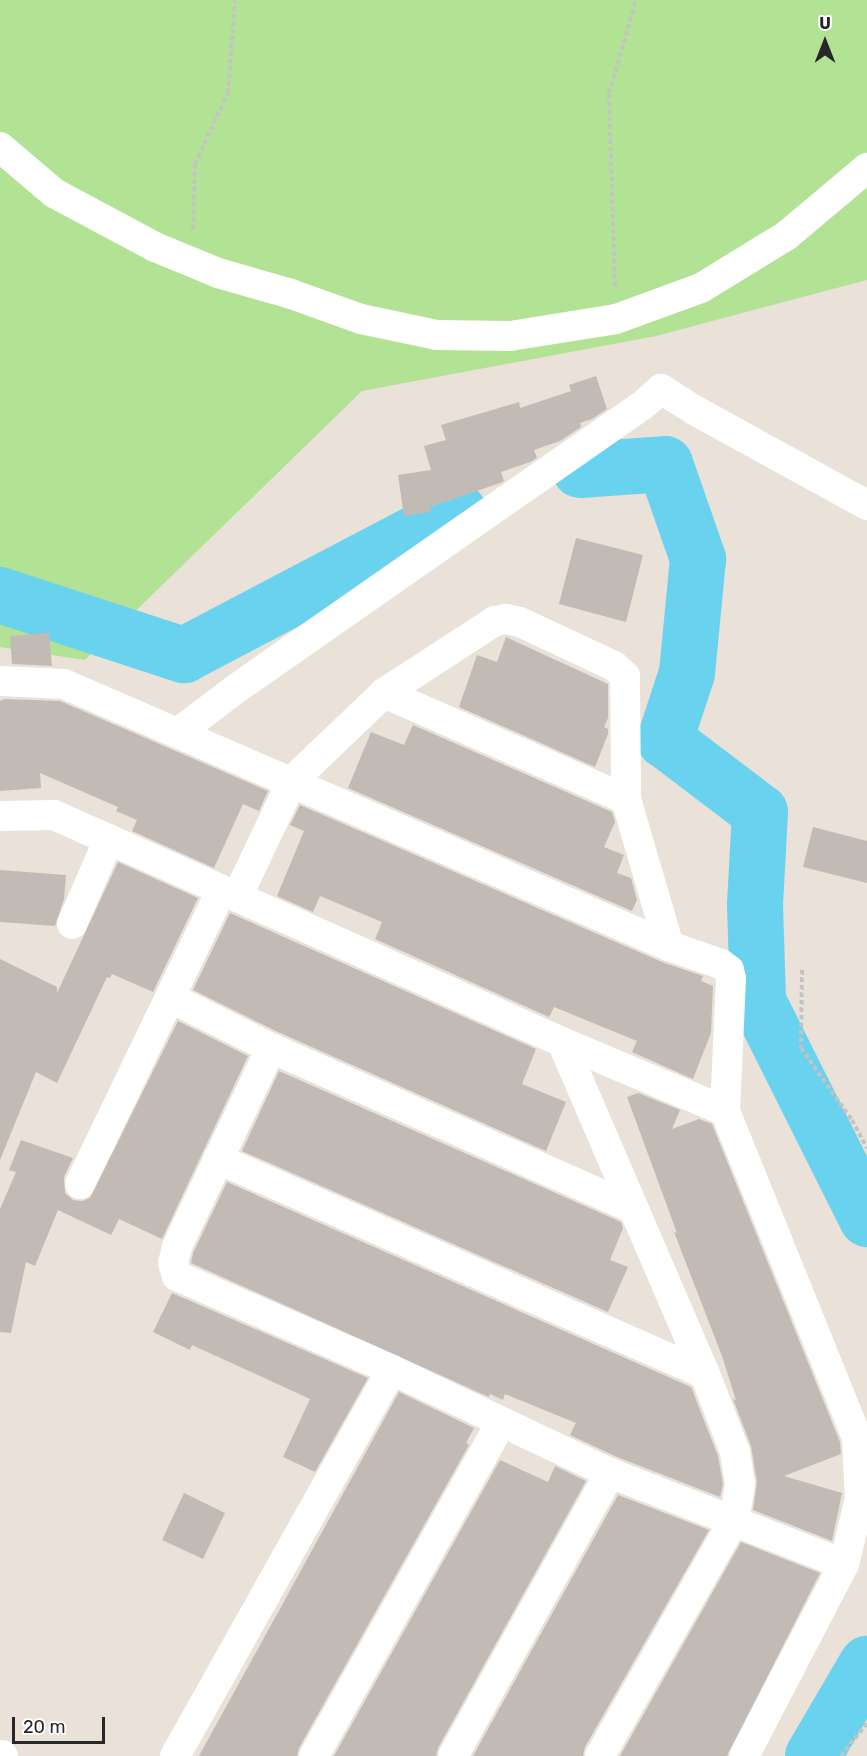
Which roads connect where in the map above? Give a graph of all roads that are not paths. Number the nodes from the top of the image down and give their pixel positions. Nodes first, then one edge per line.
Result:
1 (0, 147) edge
2 (867, 168) edge
3 (867, 505) edge
4 (0, 681) edge
5 (384, 693) junction
6 (179, 732) junction
7 (292, 781) junction
8 (626, 800) junction
9 (0, 816) edge
10 (109, 839) junction
11 (229, 894) junction
12 (72, 924) dead end
13 (669, 946) junction
14 (171, 998) junction
15 (561, 1041) junction
16 (271, 1048) junction
17 (725, 1111) junction
18 (218, 1159) junction
19 (80, 1184) dead end
20 (634, 1209) junction
21 (392, 1370) junction
22 (705, 1374) junction
23 (501, 1424) junction
24 (610, 1473) junction
25 (734, 1520) junction
26 (844, 1564) junction
27 (175, 1756) edge
28 (314, 1756) edge
29 (453, 1756) edge
30 (600, 1756) edge
31 (744, 1756) edge

1 - 2 street
3 - 6 street
4 - 6 street
5 - 7 street
5 - 8 street
5 - 8 street
6 - 7 street
7 - 11 street
7 - 13 street
8 - 13 street
9 - 10 street
10 - 11 street
10 - 12 street
11 - 14 street
11 - 15 street
13 - 17 street
14 - 16 street
14 - 19 street
15 - 17 street
15 - 20 street
16 - 18 street
16 - 20 street
17 - 26 street
18 - 21 street
18 - 22 street
20 - 22 street
21 - 23 street
21 - 27 street
22 - 25 street
23 - 24 street
23 - 28 street
24 - 25 street
24 - 29 street
25 - 26 street
25 - 30 street
26 - 31 street

